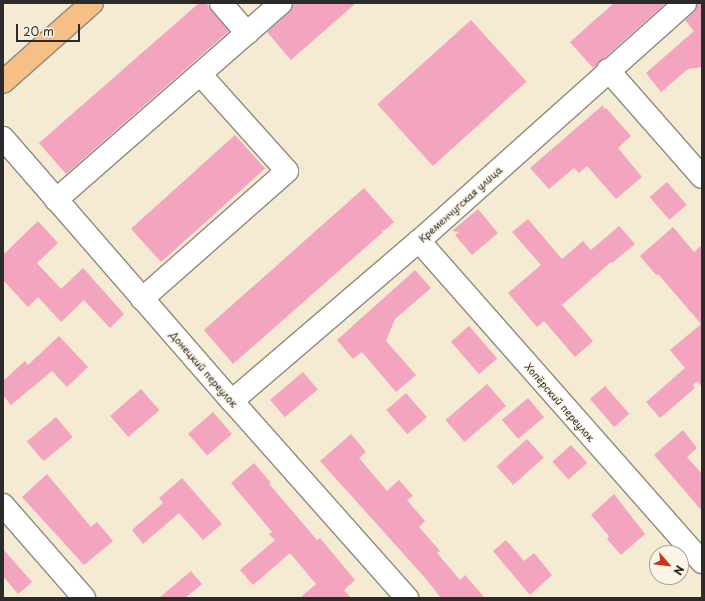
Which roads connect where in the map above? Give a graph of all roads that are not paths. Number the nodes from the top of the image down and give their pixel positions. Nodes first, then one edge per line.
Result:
1 (92, 3) edge
2 (220, 3) edge
3 (281, 3) edge
4 (685, 3) edge
5 (247, 33) junction
6 (608, 70) junction
7 (200, 74) junction
8 (3, 82) edge
9 (3, 138) edge
10 (702, 177) edge
11 (56, 200) junction
12 (419, 241) junction
13 (142, 299) junction
14 (232, 401) junction
15 (3, 505) edge
16 (702, 562) edge
17 (84, 598) edge
18 (407, 598) edge

1 - 8 main road
2 - 5 street
3 - 5 street
4 - 6 street, Кременчугская улица
5 - 7 street
6 - 10 street
6 - 12 street, Кременчугская улица
7 - 11 street
7 - 13 street
9 - 11 street, Донецкий переулок
11 - 13 street, Донецкий переулок
12 - 14 street, Кременчугская улица
12 - 16 street, Хопёрский переулок
13 - 14 street, Донецкий переулок
14 - 18 street, Донецкий переулок
15 - 17 street

